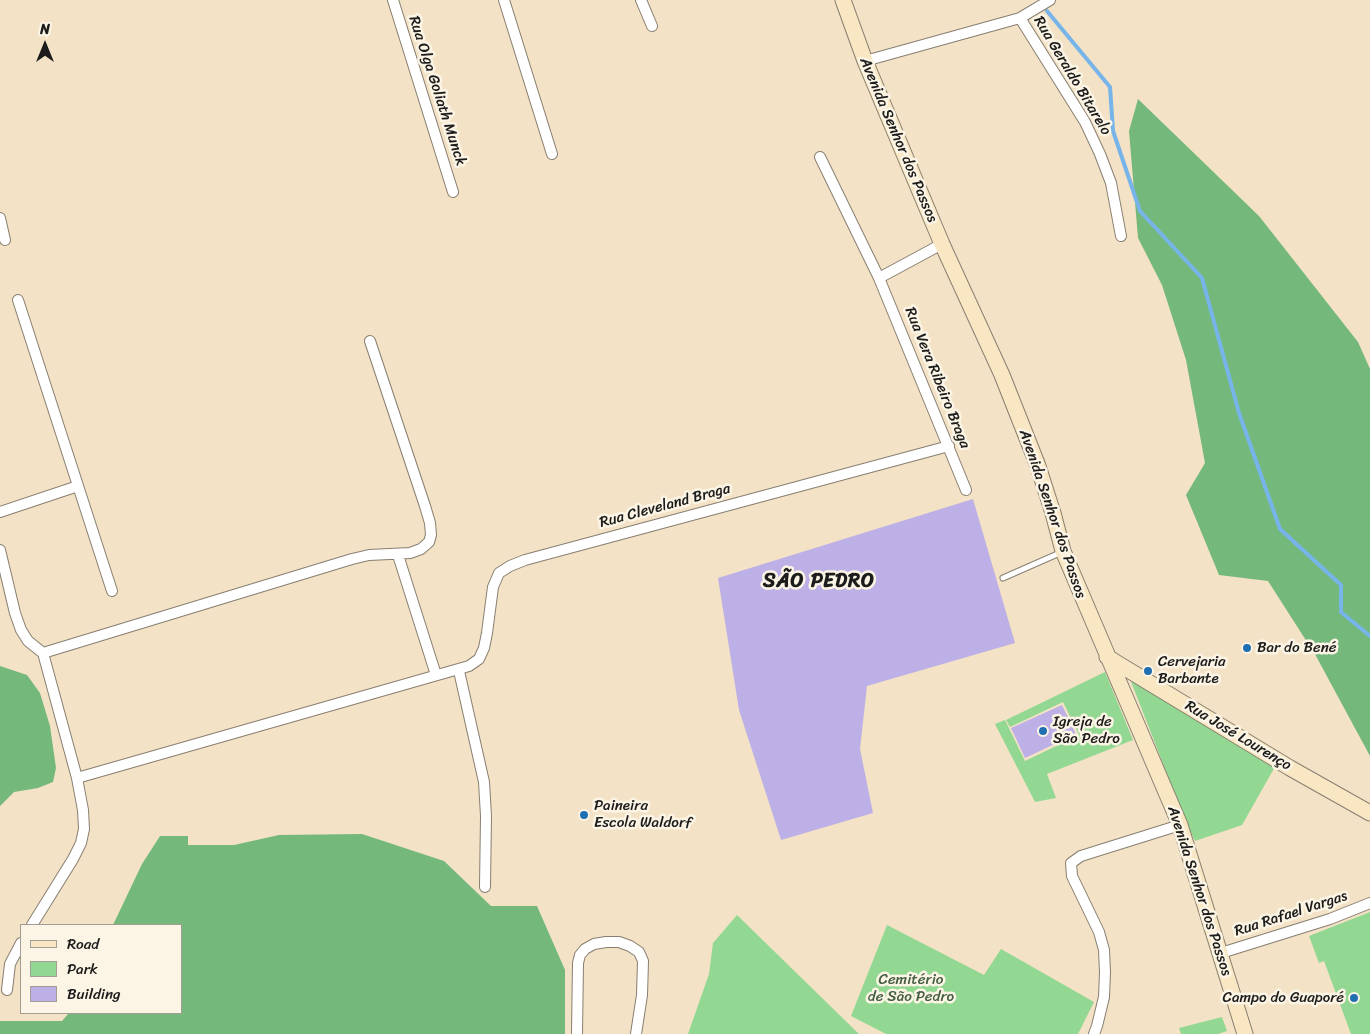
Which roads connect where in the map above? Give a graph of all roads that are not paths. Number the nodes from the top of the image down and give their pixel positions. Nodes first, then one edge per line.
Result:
1 (393, 0) edge
2 (504, 0) edge
3 (640, 0) edge
4 (842, 0) edge
5 (1050, 0) edge
6 (1020, 18) junction
7 (652, 26) dead end
8 (865, 61) junction
9 (552, 154) dead end
10 (820, 157) dead end
11 (453, 192) dead end
12 (0, 218) edge
13 (1121, 236) dead end
14 (5, 240) dead end
15 (942, 244) junction
16 (879, 278) junction
17 (18, 300) dead end
18 (370, 342) dead end
19 (949, 446) junction
20 (78, 486) junction
21 (966, 490) dead end
22 (0, 512) edge
23 (0, 550) edge
24 (1062, 552) junction
25 (398, 554) junction
26 (1003, 578) dead end
27 (112, 591) dead end
28 (44, 653) junction
29 (1107, 658) junction
30 (459, 671) junction
31 (436, 675) junction
32 (77, 778) junction
33 (1370, 813) edge
34 (1180, 825) junction
35 (485, 887) dead end
36 (1370, 903) edge
37 (33, 924) edge
38 (20, 945) edge
39 (1221, 953) junction
40 (7, 990) dead end
41 (577, 1034) edge
42 (636, 1034) edge
43 (1094, 1034) edge
44 (1245, 1034) edge

1 - 11 street, Rua Olga Goliath Munck
2 - 9 street
3 - 7 street
4 - 8 street, Avenida Senhor dos Passos
5 - 6 street
6 - 8 street
6 - 13 street, Rua Geraldo Bitarelo
8 - 15 street, Avenida Senhor dos Passos
10 - 16 street, Rua Vera Ribeiro Braga
12 - 14 street
15 - 16 street
15 - 24 street, Avenida Senhor dos Passos
16 - 19 street, Rua Vera Ribeiro Braga
17 - 20 street
18 - 25 street
19 - 21 street, Rua Vera Ribeiro Braga
19 - 30 street, Rua Cleveland Braga
20 - 22 street
20 - 27 street
23 - 28 street
24 - 26 lane
24 - 29 street, Avenida Senhor dos Passos
25 - 28 street
25 - 31 street
28 - 32 street
29 - 33 street, Rua José Lourenço
29 - 34 street, Avenida Senhor dos Passos
30 - 31 street
30 - 35 street
31 - 32 street
32 - 37 street
34 - 39 street, Avenida Senhor dos Passos
34 - 43 street
36 - 39 street, Rua Rafael Vargas
38 - 40 street
39 - 44 street, Avenida Senhor dos Passos
41 - 42 street

